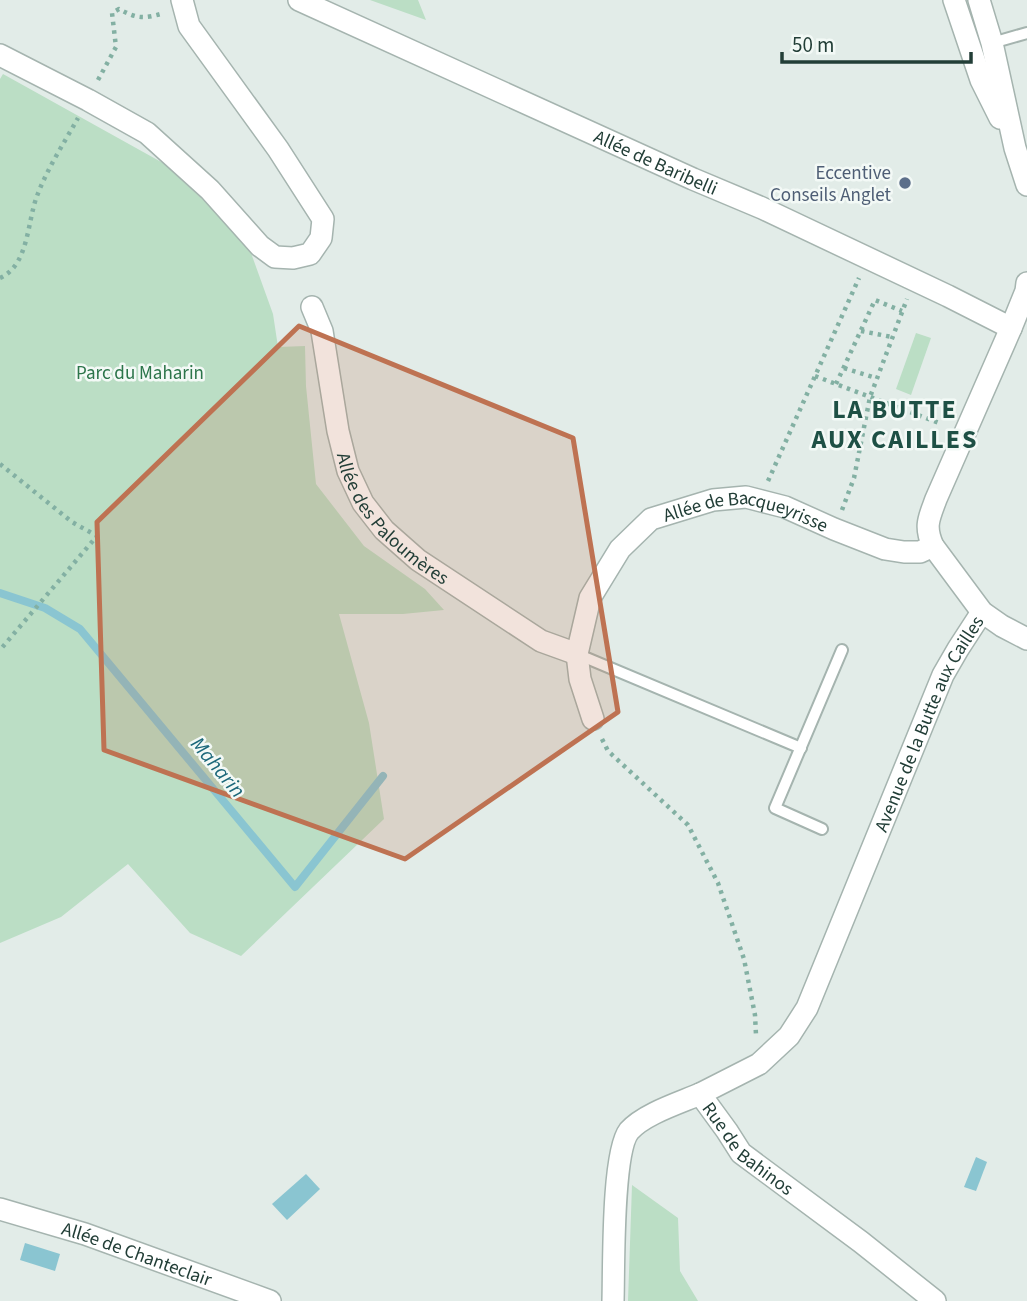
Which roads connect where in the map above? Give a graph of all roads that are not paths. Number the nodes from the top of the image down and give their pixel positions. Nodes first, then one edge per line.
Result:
1 (182, 0) edge
2 (299, 0) edge
3 (954, 0) edge
4 (979, 0) edge
5 (1027, 33) edge
6 (992, 43) junction
7 (0, 55) edge
8 (1015, 148) junction
9 (1027, 185) edge
10 (1027, 283) edge
11 (312, 307) dead end
12 (1011, 328) junction
13 (933, 546) junction
14 (982, 612) junction
15 (1027, 639) edge
16 (842, 650) dead end
17 (577, 654) junction
18 (593, 719) road end
19 (801, 748) junction
20 (822, 829) dead end
21 (700, 1094) junction
22 (0, 1209) edge
23 (270, 1301) edge
24 (612, 1301) edge
25 (935, 1301) edge

1 - 7 street
2 - 12 street, Allée de Baribelli
3 - 8 street
4 - 6 street
5 - 6 lane
6 - 8 street
8 - 9 street
10 - 12 street
11 - 17 street, Allée des Paloumères
12 - 13 street
13 - 14 street, Avenue de la Butte aux Cailles
13 - 17 street, Allée de Bacqueyrisse
14 - 15 street
14 - 21 street, Avenue de la Butte aux Cailles
16 - 19 lane
17 - 18 street, Allée de Bacqueyrisse
17 - 19 lane
19 - 20 lane
21 - 24 street, Rue de Bahinos
21 - 25 street, Rue de Bahinos
22 - 23 street, Allée de Chanteclair

